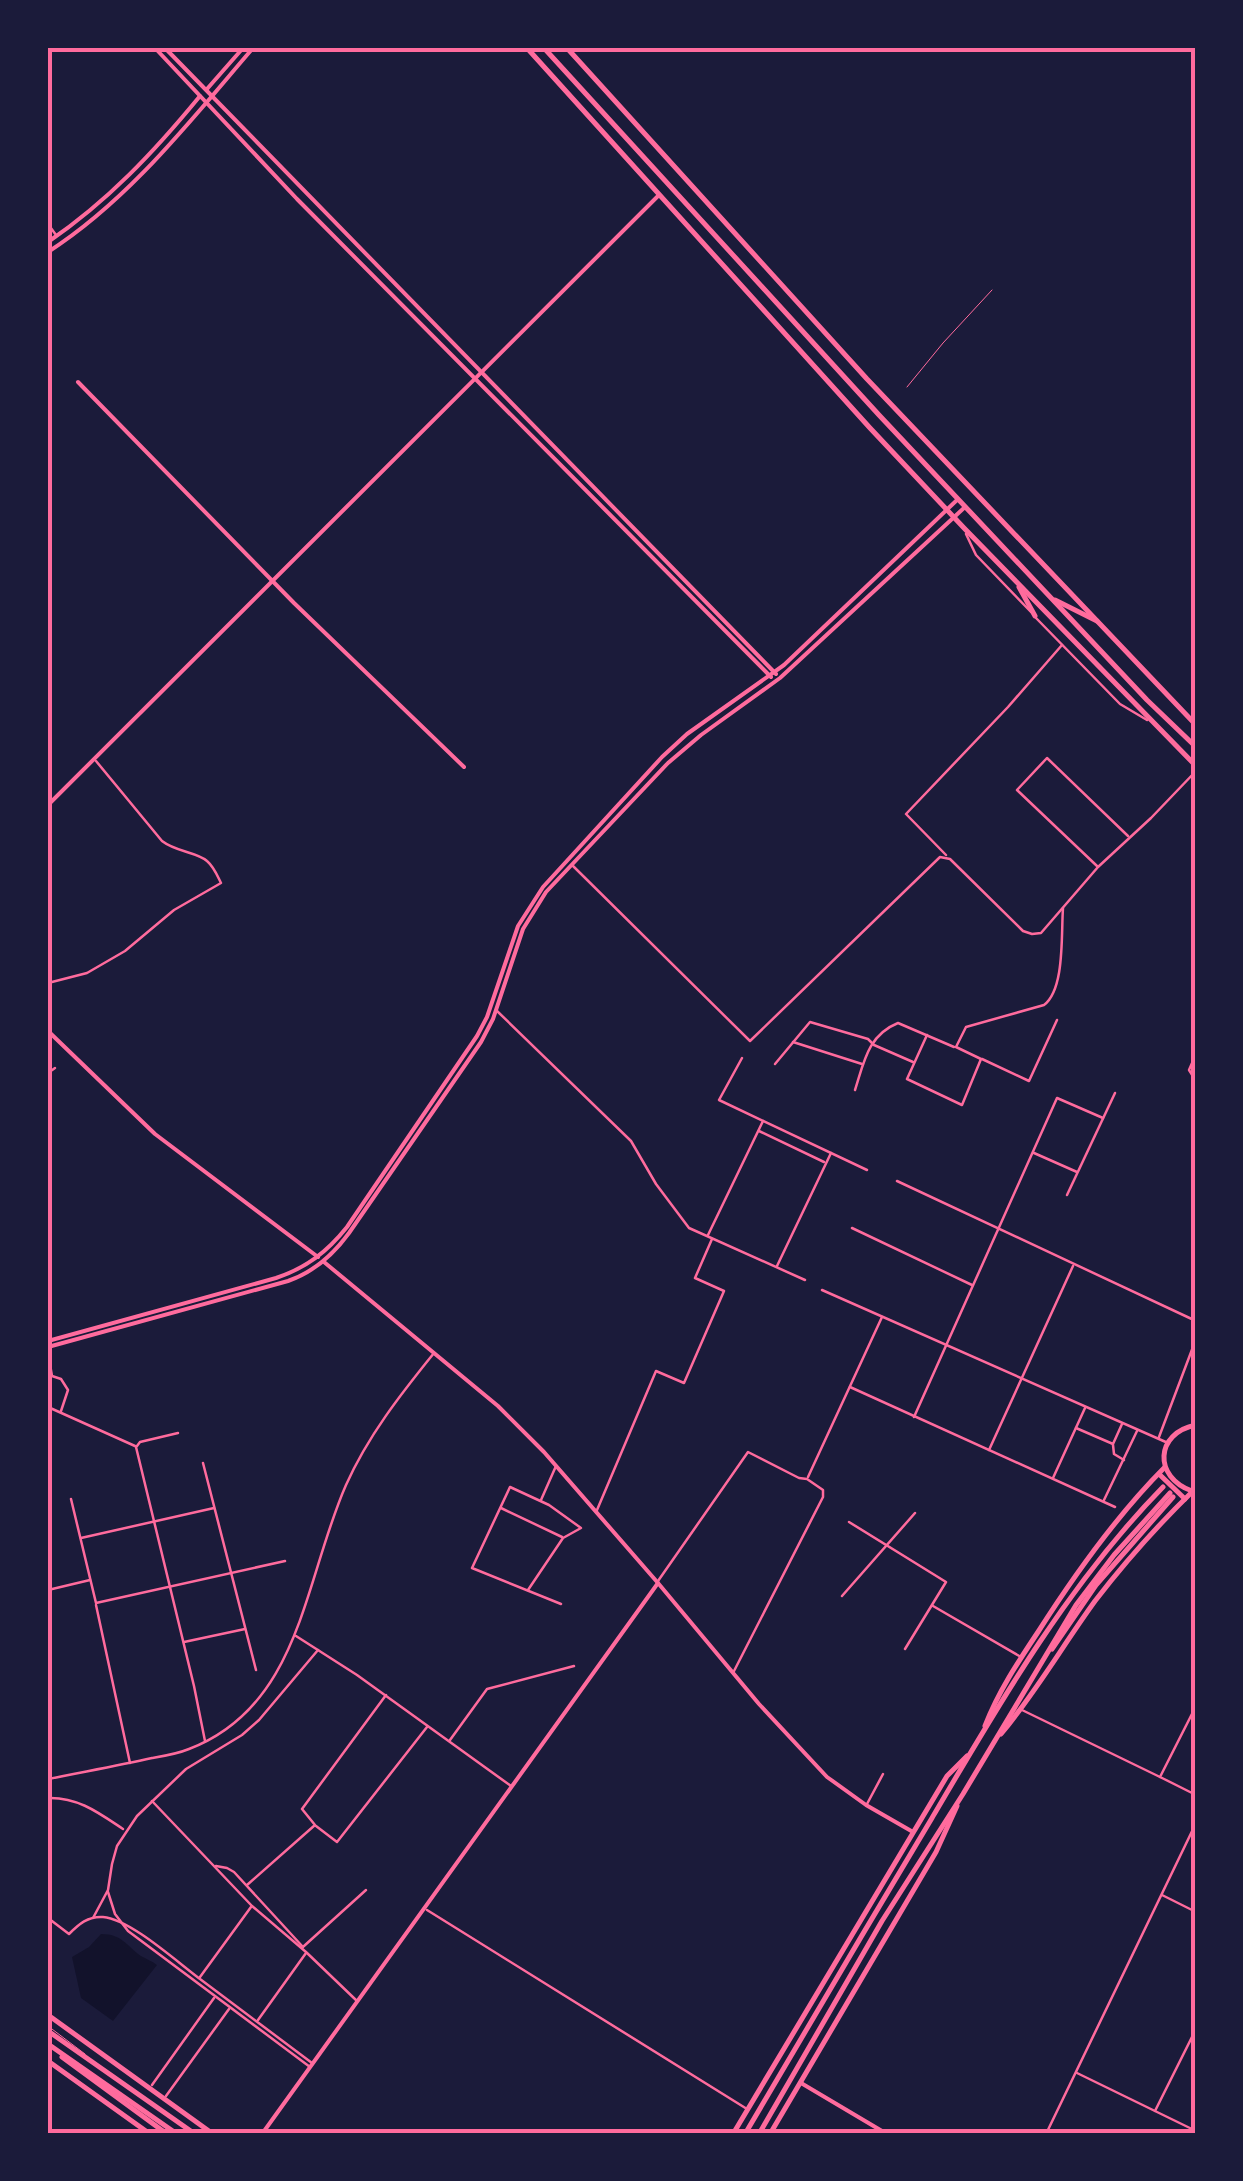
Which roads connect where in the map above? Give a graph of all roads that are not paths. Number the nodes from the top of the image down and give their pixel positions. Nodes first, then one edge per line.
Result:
1 (155, 48) edge
2 (165, 48) edge
3 (243, 48) edge
4 (254, 48) edge
5 (527, 48) edge
6 (544, 48) edge
7 (567, 48) edge
8 (205, 90) junction
9 (200, 96) junction
10 (208, 99) junction
11 (659, 195) junction
12 (48, 224) edge
13 (57, 236) junction
14 (48, 242) edge
15 (48, 252) edge
16 (992, 290) dead end
17 (480, 373) junction
18 (475, 378) junction
19 (78, 382) dead end
20 (906, 387) dead end
21 (958, 499) junction
22 (966, 506) junction
23 (947, 510) junction
24 (953, 517) junction
25 (964, 528) junction
26 (272, 580) junction
27 (1015, 580) junction
28 (1052, 598) junction
29 (1035, 616) junction
30 (1097, 621) junction
31 (1062, 645) junction
32 (772, 674) junction
33 (778, 680) junction
34 (1152, 723) junction
35 (1196, 725) edge
36 (1196, 747) edge
37 (94, 758) junction
38 (464, 767) dead end
39 (1196, 769) edge
40 (48, 804) edge
41 (1130, 838) junction
42 (950, 859) junction
43 (569, 862) junction
44 (1098, 867) junction
45 (1063, 907) junction
46 (48, 983) edge
47 (493, 1008) junction
48 (1057, 1020) dead end
49 (48, 1031) edge
50 (926, 1035) junction
51 (793, 1042) junction
52 (871, 1042) junction
53 (956, 1048) junction
54 (1196, 1054) edge
55 (742, 1058) dead end
56 (981, 1059) junction
57 (914, 1063) junction
58 (775, 1064) dead end
59 (863, 1065) junction
60 (55, 1068) dead end
61 (48, 1073) edge
62 (1196, 1082) edge
63 (855, 1090) dead end
64 (1114, 1093) dead end
65 (1103, 1118) junction
66 (763, 1120) junction
67 (758, 1130) junction
68 (1033, 1152) junction
69 (831, 1153) junction
70 (826, 1163) junction
71 (867, 1170) dead end
72 (1078, 1172) junction
73 (897, 1181) dead end
74 (1067, 1195) dead end
75 (1000, 1227) junction
76 (852, 1228) dead end
77 (709, 1238) junction
78 (318, 1257) junction
79 (324, 1262) junction
80 (1074, 1264) junction
81 (776, 1267) junction
82 (804, 1280) dead end
83 (974, 1286) junction
84 (822, 1290) dead end
85 (882, 1317) junction
86 (1196, 1321) edge
87 (1196, 1339) edge
88 (946, 1346) junction
89 (48, 1347) edge
90 (434, 1352) junction
91 (50, 1377) edge
92 (1020, 1378) junction
93 (850, 1387) junction
94 (1086, 1407) junction
95 (48, 1408) edge
96 (60, 1413) junction
97 (914, 1417) junction
98 (1122, 1422) junction
99 (1196, 1424) edge
100 (1076, 1428) junction
101 (1138, 1429) junction
102 (178, 1432) dead end
103 (1158, 1438) junction
104 (1168, 1443) junction
105 (1113, 1444) junction
106 (136, 1447) junction
107 (988, 1451) junction
108 (1124, 1460) junction
109 (204, 1463) dead end
110 (556, 1466) junction
111 (1166, 1468) junction
112 (1157, 1476) junction
113 (807, 1479) junction
114 (1052, 1479) junction
115 (1163, 1487) dead end
116 (1194, 1491) edge
117 (1172, 1495) dead end
118 (71, 1499) dead end
119 (541, 1501) junction
120 (1183, 1501) junction
121 (1104, 1502) junction
122 (1115, 1507) dead end
123 (214, 1508) junction
124 (500, 1508) junction
125 (596, 1512) junction
126 (916, 1513) dead end
127 (154, 1522) junction
128 (849, 1522) dead end
129 (80, 1538) junction
130 (563, 1538) junction
131 (888, 1546) junction
132 (285, 1562) dead end
133 (231, 1574) junction
134 (90, 1580) junction
135 (658, 1582) junction
136 (169, 1587) junction
137 (48, 1590) edge
138 (528, 1590) junction
139 (842, 1596) dead end
140 (96, 1603) junction
141 (561, 1604) dead end
142 (932, 1605) junction
143 (245, 1628) junction
144 (295, 1636) junction
145 (183, 1642) junction
146 (904, 1649) dead end
147 (318, 1650) junction
148 (1021, 1657) junction
149 (574, 1666) dead end
150 (256, 1670) dead end
151 (733, 1674) junction
152 (386, 1696) junction
153 (1196, 1706) edge
154 (1021, 1710) junction
155 (427, 1726) junction
156 (984, 1728) junction
157 (205, 1741) junction
158 (449, 1742) junction
159 (993, 1744) junction
160 (967, 1756) junction
161 (130, 1764) junction
162 (882, 1774) dead end
163 (1160, 1777) junction
164 (48, 1779) edge
165 (511, 1786) junction
166 (963, 1794) junction
167 (1196, 1794) edge
168 (48, 1798) edge
169 (152, 1801) junction
170 (866, 1805) junction
171 (1196, 1823) edge
172 (315, 1825) junction
173 (126, 1831) junction
174 (913, 1832) junction
175 (214, 1866) junction
176 (247, 1884) junction
177 (108, 1890) junction
178 (366, 1890) dead end
179 (1161, 1895) junction
180 (252, 1906) junction
181 (425, 1909) junction
182 (1196, 1912) edge
183 (48, 1918) edge
184 (93, 1918) junction
185 (119, 1922) junction
186 (303, 1947) junction
187 (306, 1952) junction
188 (198, 1978) junction
189 (217, 1995) junction
190 (358, 2002) junction
191 (232, 2006) junction
192 (48, 2015) edge
193 (257, 2022) junction
194 (48, 2028) edge
195 (1196, 2028) edge
196 (48, 2045) edge
197 (48, 2061) edge
198 (312, 2065) junction
199 (1076, 2072) junction
200 (800, 2082) junction
201 (150, 2087) junction
202 (165, 2097) junction
203 (748, 2109) junction
204 (1155, 2112) junction
205 (1196, 2131) edge
206 (150, 2134) edge
207 (167, 2134) edge
208 (177, 2134) edge
209 (194, 2134) edge
210 (213, 2134) edge
211 (262, 2134) edge
212 (733, 2134) edge
213 (745, 2134) edge
214 (759, 2134) edge
215 (770, 2134) edge
216 (887, 2134) edge
217 (1046, 2134) edge

1 - 9 main road
2 - 8 main road
3 - 8 main road
4 - 10 main road
5 - 11 main road
6 - 21 main road
7 - 30 main road
8 - 9 main road
8 - 10 main road
9 - 10 main road
9 - 13 main road
10 - 15 main road
10 - 17 main road
10 - 18 main road
11 - 17 main road
11 - 23 main road
12 - 13 street
13 - 14 main road
16 - 20 lane
17 - 18 main road
17 - 32 main road
18 - 26 main road
18 - 32 main road
19 - 26 main road
21 - 22 main road
21 - 23 main road
22 - 24 main road
22 - 28 main road
23 - 24 main road
23 - 32 main road
24 - 25 main road
24 - 33 main road
25 - 27 main road
25 - 29 street
26 - 37 main road
26 - 38 main road
27 - 29 main road
27 - 34 main road
28 - 30 main road
28 - 36 main road
29 - 31 street
30 - 35 main road
31 - 34 street
31 - 42 street
32 - 33 main road
32 - 43 main road
33 - 43 main road
34 - 39 main road
37 - 40 main road
37 - 46 street
39 - 41 street
41 - 44 street
41 - 44 street
42 - 43 street
42 - 45 street
43 - 47 main road
44 - 45 street
45 - 53 street
47 - 77 street
47 - 78 main road
47 - 79 main road
48 - 56 street
49 - 78 main road
50 - 52 street
50 - 53 street
50 - 57 street
51 - 52 street
51 - 58 street
51 - 59 street
52 - 57 street
52 - 59 street
53 - 56 street
54 - 62 street
55 - 66 street
56 - 57 street
59 - 63 street
60 - 61 street
64 - 65 street
65 - 68 street
65 - 72 street
66 - 67 street
66 - 69 street
67 - 70 street
67 - 77 street
68 - 72 street
68 - 75 street
69 - 70 street
69 - 71 street
70 - 81 street
72 - 74 street
73 - 75 street
75 - 80 street
75 - 83 street
76 - 83 street
77 - 81 street
77 - 125 street
78 - 89 main road
79 - 89 main road
79 - 90 main road
80 - 86 street
80 - 92 street
81 - 82 street
83 - 88 street
84 - 85 street
85 - 88 street
85 - 93 street
87 - 103 street
88 - 92 street
88 - 97 street
89 - 91 street
90 - 110 main road
90 - 144 street
91 - 96 street
92 - 94 street
92 - 107 street
93 - 97 street
93 - 113 street
94 - 98 street
94 - 100 street
95 - 96 street
96 - 106 street
97 - 107 street
98 - 101 street
98 - 105 street
99 - 104 main road
100 - 105 street
100 - 114 street
101 - 103 street
101 - 108 street
102 - 106 street
103 - 104 street
104 - 111 main road
105 - 108 street
106 - 127 street
107 - 114 street
108 - 121 street
109 - 123 street
110 - 119 street
110 - 125 main road
111 - 112 main road
111 - 116 main road
112 - 120 main road
112 - 148 main road
113 - 135 street
113 - 151 street
114 - 121 street
115 - 156 main road
116 - 120 main road
117 - 159 main road
118 - 129 street
119 - 124 street
119 - 130 street
120 - 154 main road
121 - 122 street
123 - 127 street
123 - 133 street
124 - 130 street
124 - 138 street
125 - 135 main road
126 - 131 street
127 - 129 street
127 - 136 street
128 - 131 street
129 - 134 street
130 - 138 street
131 - 139 street
131 - 142 street
132 - 133 street
133 - 136 street
133 - 143 street
134 - 137 street
134 - 140 street
135 - 151 main road
135 - 165 main road
136 - 140 street
136 - 145 street
138 - 141 street
140 - 161 street
142 - 146 street
142 - 148 street
143 - 145 street
143 - 150 street
144 - 147 street
144 - 157 street
145 - 157 street
147 - 152 street
147 - 169 street
148 - 156 main road
149 - 158 street
151 - 170 main road
152 - 155 street
152 - 172 street
153 - 163 street
154 - 159 main road
154 - 163 street
155 - 158 street
155 - 172 street
156 - 160 main road
157 - 161 street
158 - 165 street
159 - 166 main road
160 - 174 main road
160 - 213 main road
161 - 164 street
162 - 170 street
163 - 167 street
165 - 181 main road
166 - 200 main road
166 - 214 main road
168 - 173 street
169 - 173 street
169 - 175 street
170 - 174 main road
171 - 179 street
172 - 176 street
173 - 177 street
174 - 203 main road
175 - 176 street
175 - 180 street
176 - 186 street
177 - 184 street
177 - 185 street
178 - 186 street
179 - 182 street
179 - 199 street
180 - 186 street
180 - 188 street
181 - 190 main road
181 - 203 street
183 - 184 street
184 - 185 street
185 - 188 street
185 - 189 street
186 - 187 street
187 - 190 street
187 - 193 street
188 - 189 street
189 - 191 street
189 - 201 street
190 - 198 main road
191 - 193 street
191 - 198 street
191 - 202 street
192 - 201 main road
193 - 198 street
194 - 209 main road
195 - 204 street
196 - 207 main road
196 - 208 main road
197 - 206 main road
198 - 211 main road
199 - 204 street
199 - 217 street
200 - 215 main road
200 - 216 main road
201 - 202 main road
202 - 210 main road
203 - 212 main road
204 - 205 street

